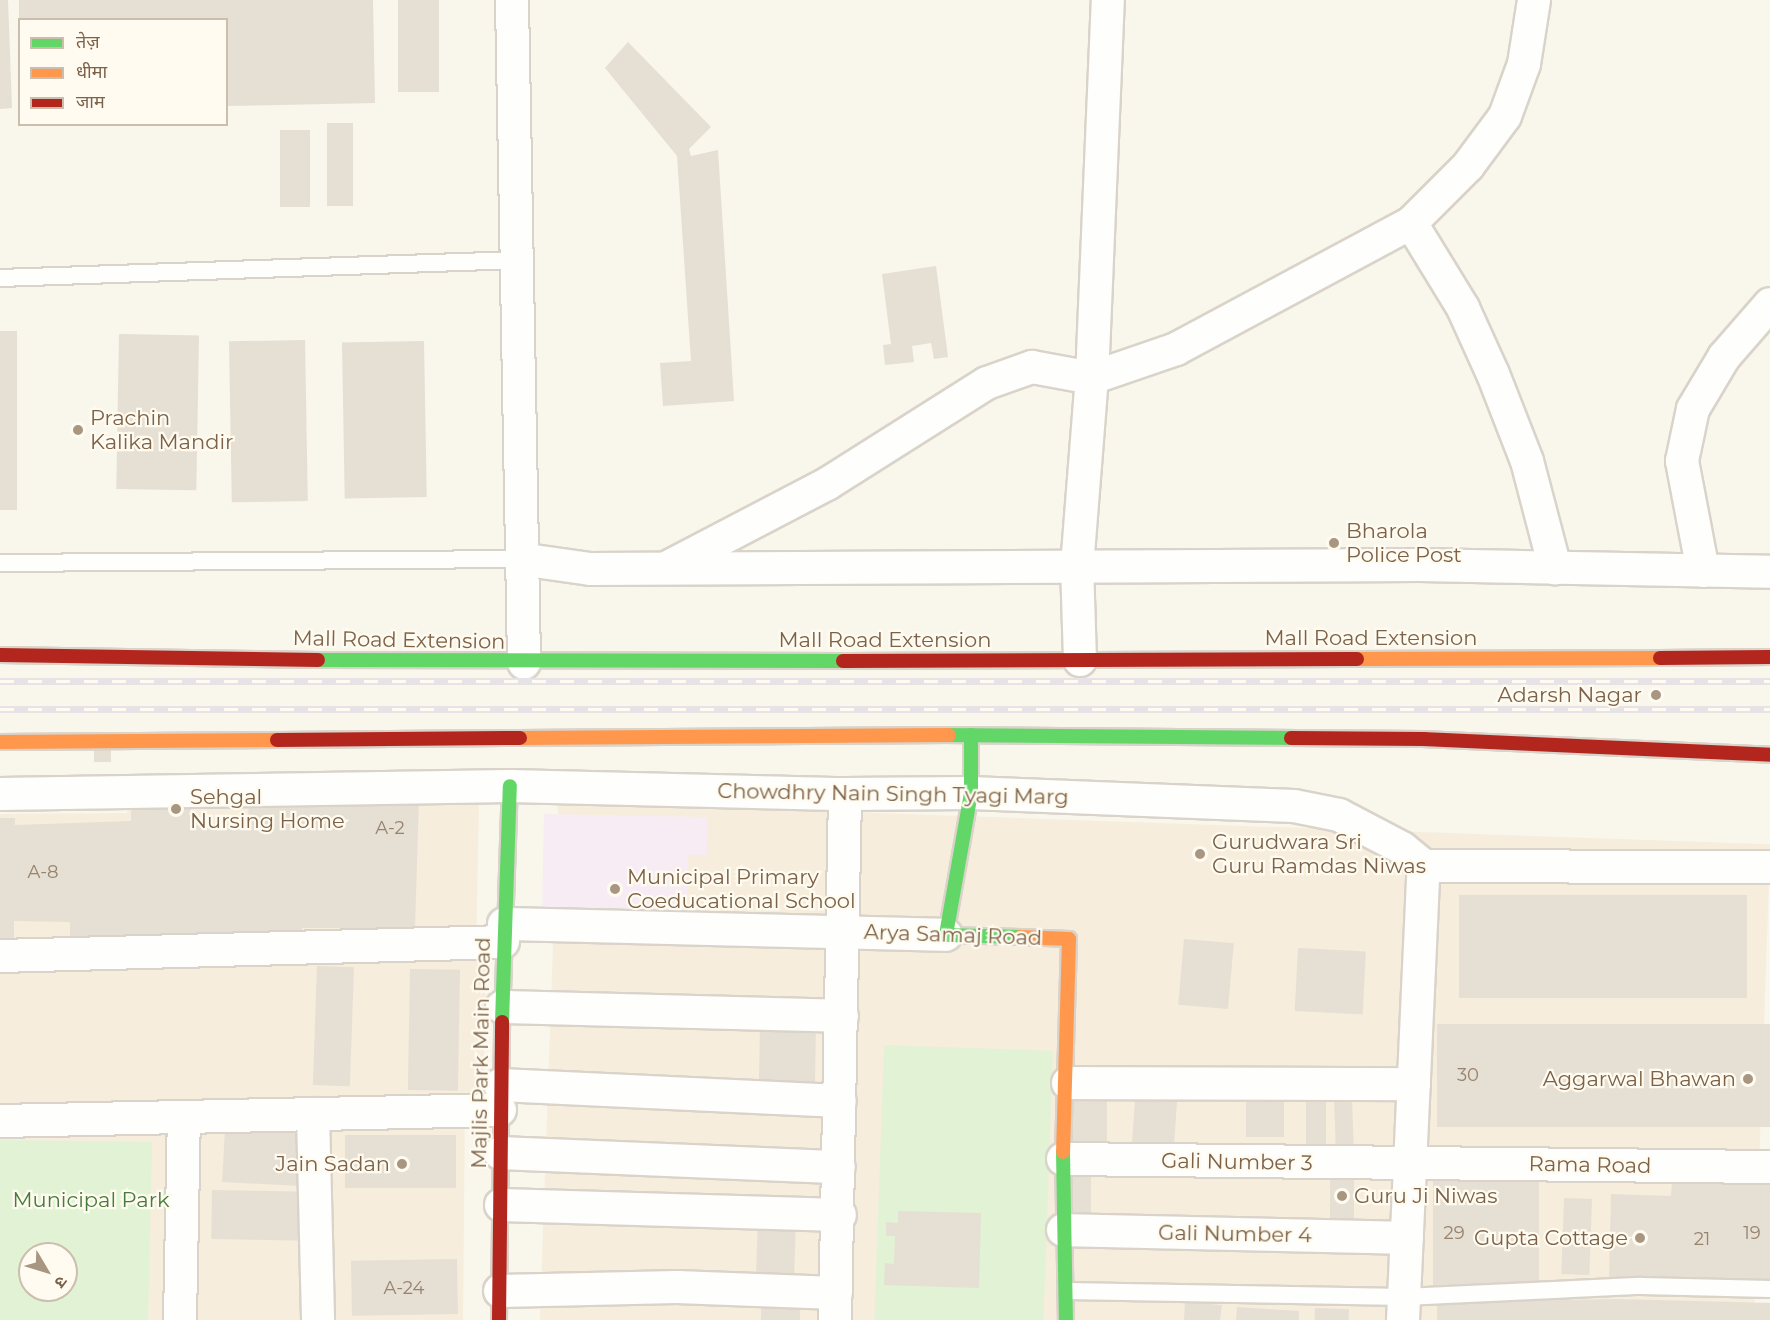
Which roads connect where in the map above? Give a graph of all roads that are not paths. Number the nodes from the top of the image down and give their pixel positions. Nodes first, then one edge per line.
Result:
1 (512, 0) edge
2 (1108, 0) edge
3 (1534, 0) edge
4 (1411, 223) junction
5 (517, 260) junction
6 (0, 278) edge
7 (1770, 304) edge
8 (1092, 378) junction
9 (520, 559) junction
10 (0, 563) edge
11 (1077, 567) junction
12 (1555, 568) junction
13 (666, 569) junction
14 (1703, 571) junction
15 (1770, 572) edge
16 (0, 655) edge
17 (1770, 657) edge
18 (1080, 660) junction
19 (524, 663) junction
20 (971, 735) junction
21 (0, 742) edge
22 (1770, 755) edge
23 (510, 786) junction
24 (971, 793) junction
25 (0, 794) edge
26 (845, 794) junction
27 (1424, 866) junction
28 (1770, 867) edge
29 (844, 932) junction
30 (504, 933) junction
31 (946, 935) junction
32 (0, 956) edge
33 (502, 1007) junction
34 (842, 1016) junction
35 (1068, 1083) junction
36 (1414, 1084) junction
37 (500, 1098) junction
38 (840, 1101) junction
39 (314, 1114) junction
40 (184, 1119) junction
41 (0, 1121) edge
42 (500, 1153) junction
43 (1063, 1159) junction
44 (1410, 1164) junction
45 (839, 1167) junction
46 (1770, 1167) edge
47 (501, 1205) junction
48 (840, 1215) junction
49 (1063, 1230) junction
50 (1407, 1238) junction
51 (1770, 1289) edge
52 (1067, 1291) junction
53 (499, 1306) edge
54 (836, 1306) edge
55 (1404, 1308) edge
56 (180, 1320) edge
57 (318, 1320) edge
58 (1066, 1320) edge

1 - 5 street
2 - 8 street
3 - 4 street
4 - 8 street
4 - 12 street
5 - 6 lane
5 - 9 street
7 - 14 street
8 - 11 street
8 - 13 street
9 - 10 lane
9 - 13 street
9 - 19 street
11 - 12 street
11 - 13 street
11 - 18 street
12 - 14 street
14 - 15 street
16 - 19 main road, Mall Road Extension
17 - 18 main road, Mall Road Extension
18 - 19 main road, Mall Road Extension
20 - 21 main road
20 - 22 main road
20 - 24 main road
23 - 25 street, Chowdhry Nain Singh Tyagi Marg
23 - 26 street, Chowdhry Nain Singh Tyagi Marg
23 - 30 main road, Majlis Park Main Road
24 - 26 street, Chowdhry Nain Singh Tyagi Marg
24 - 27 street, Chowdhry Nain Singh Tyagi Marg
24 - 31 main road
26 - 29 street
27 - 28 street
27 - 36 street
29 - 30 street
29 - 31 street, Arya Samaj Road
29 - 34 street, Arya Samaj Road
30 - 32 street
30 - 33 main road, Majlis Park Main Road
31 - 35 main road, Arya Samaj Road
33 - 34 street
33 - 37 main road, Majlis Park Main Road
34 - 38 street, Arya Samaj Road
35 - 36 street
35 - 43 main road, Arya Samaj Road
36 - 44 street
37 - 38 street
37 - 39 street
37 - 42 main road, Majlis Park Main Road
38 - 45 street, Arya Samaj Road
39 - 40 street
39 - 57 street
40 - 41 street
40 - 56 street
42 - 45 street
42 - 47 main road, Majlis Park Main Road
43 - 44 street, Gali Number 3
43 - 49 main road, Arya Samaj Road
44 - 46 street, Rama Road
44 - 50 street
45 - 48 street, Arya Samaj Road
47 - 48 street
47 - 53 main road, Majlis Park Main Road
48 - 54 street, Arya Samaj Road
49 - 50 street, Gali Number 4
49 - 52 main road, Arya Samaj Road
50 - 55 street
51 - 55 lane
52 - 55 lane
52 - 58 main road, Arya Samaj Road
53 - 54 street

